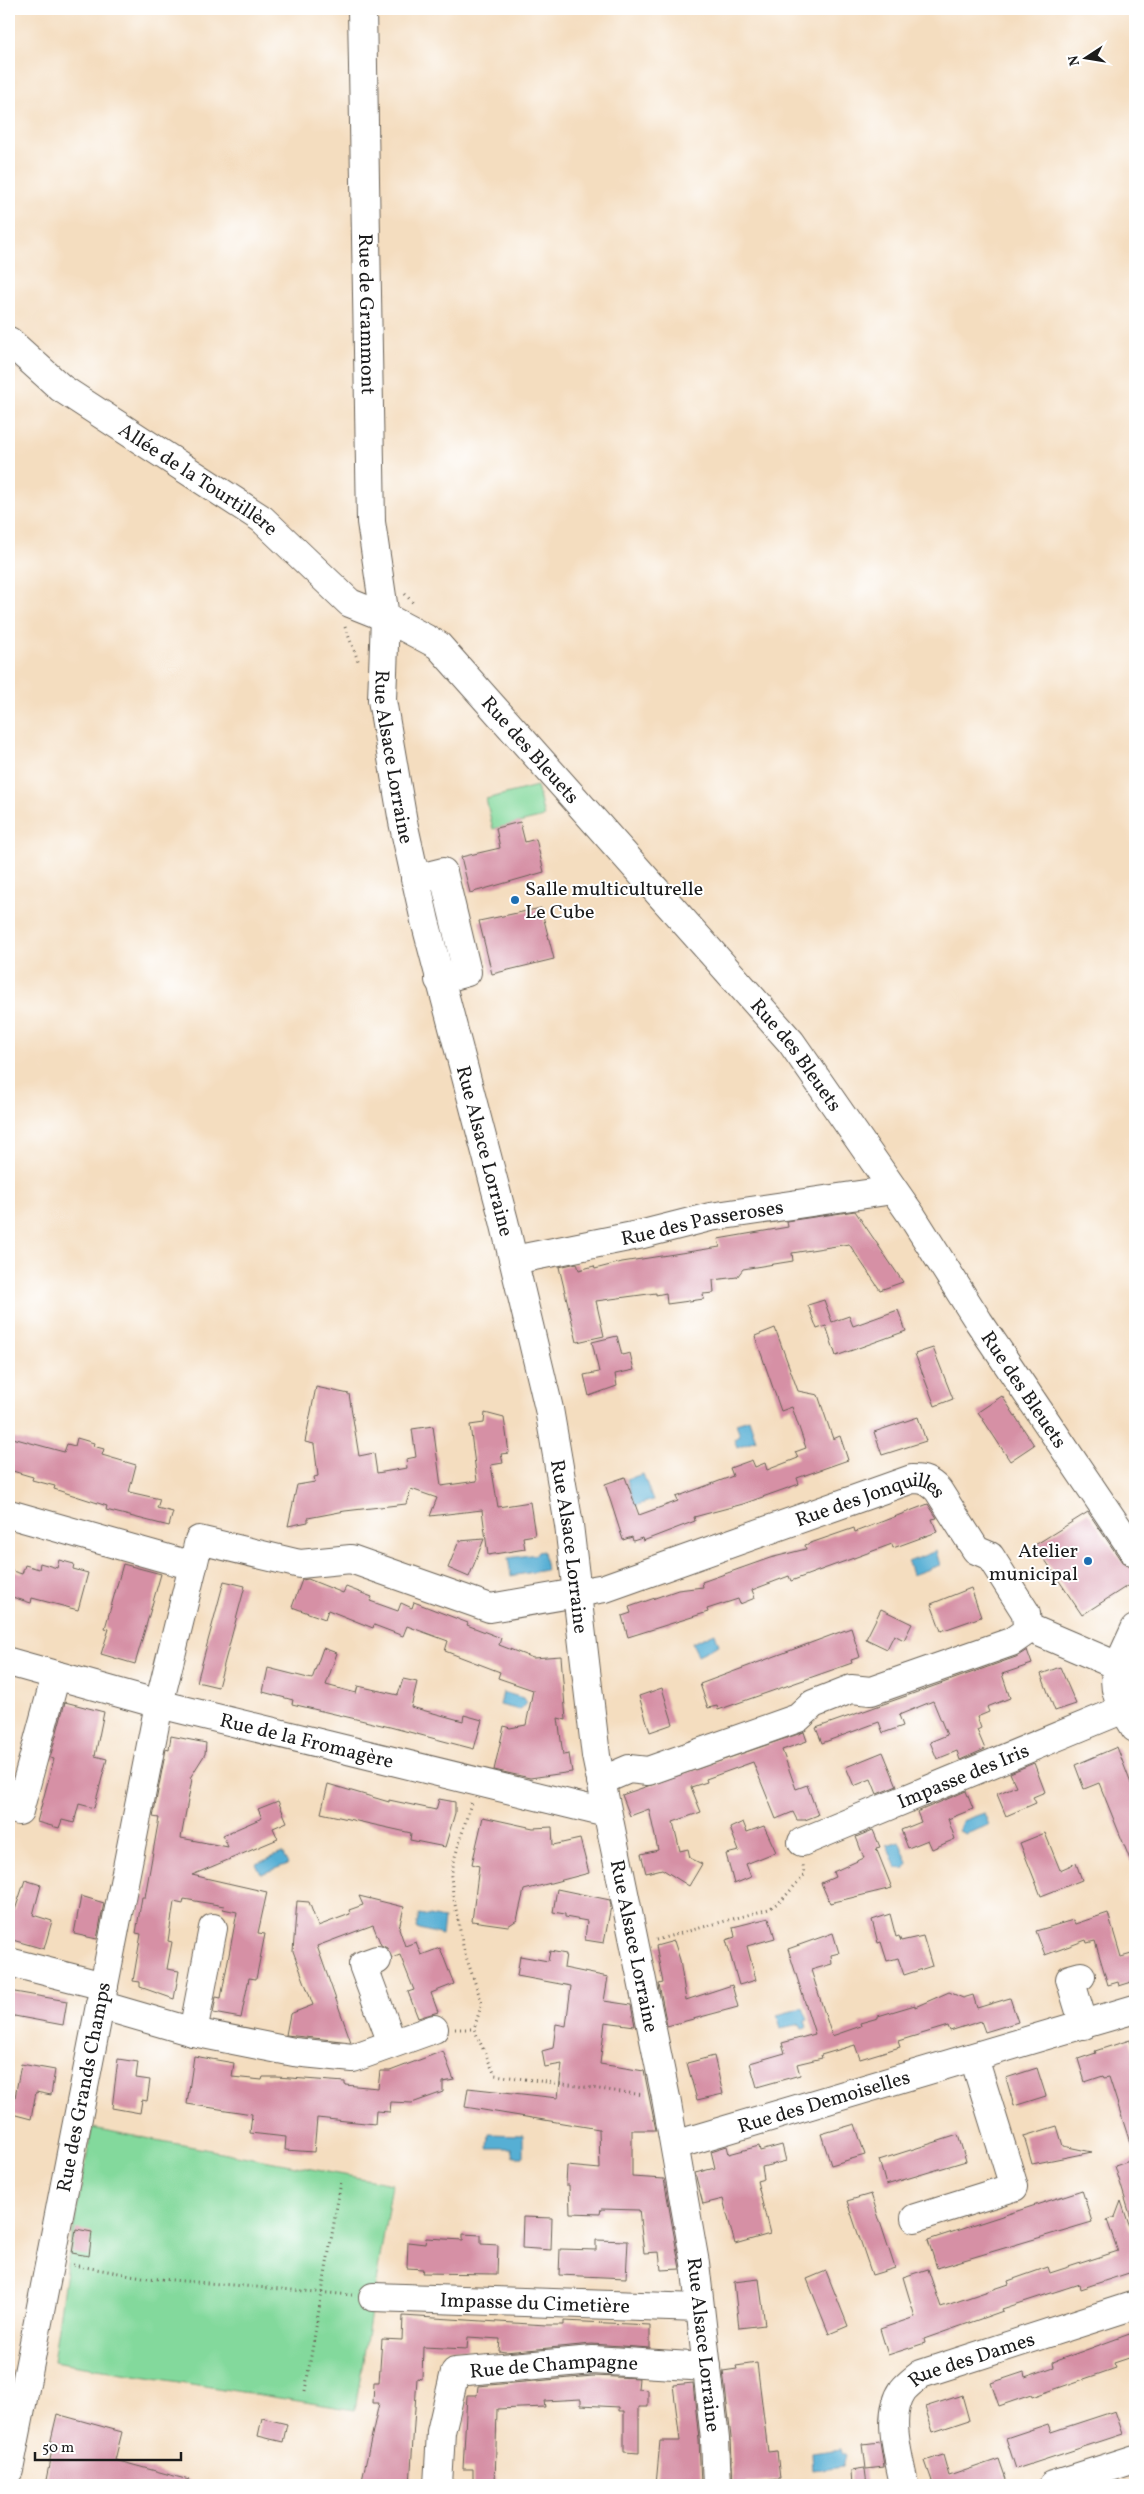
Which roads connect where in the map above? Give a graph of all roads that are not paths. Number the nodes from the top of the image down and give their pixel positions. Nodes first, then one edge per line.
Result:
1 (362, 9) edge
2 (9, 341) edge
3 (385, 617) junction
4 (893, 1190) junction
5 (514, 1260) junction
6 (9, 1514) edge
7 (1135, 1553) edge
8 (193, 1566) junction
9 (576, 1594) junction
10 (1026, 1627) junction
11 (1135, 1629) edge
12 (9, 1662) edge
13 (1118, 1666) junction
14 (56, 1675) junction
15 (159, 1704) junction
16 (1130, 1718) edge
17 (601, 1781) junction
18 (9, 1808) edge
19 (606, 1813) junction
20 (802, 1842) road end
21 (213, 1928) dead end
22 (377, 1960) dead end
23 (9, 1962) edge
24 (1081, 1976) dead end
25 (102, 1996) junction
26 (1135, 2009) edge
27 (1084, 2025) junction
28 (434, 2029) dead end
29 (193, 2032) junction
30 (392, 2043) junction
31 (974, 2058) junction
32 (675, 2145) junction
33 (915, 2218) dead end
34 (372, 2297) road end
35 (1135, 2304) edge
36 (699, 2308) junction
37 (707, 2367) junction
38 (1135, 2459) edge
39 (9, 2470) edge
40 (438, 2485) edge
41 (717, 2485) edge
42 (904, 2485) edge
43 (1053, 2485) edge

1 - 3 street, Rue de Grammont
2 - 3 street, Allée de la Tourtillère
3 - 4 street, Rue des Bleuets
3 - 5 street, Rue Alsace Lorraine
4 - 5 street, Rue des Passeroses
4 - 7 street, Rue des Bleuets
5 - 9 street, Rue Alsace Lorraine
6 - 8 street
8 - 9 street, Rue des Grands Champs
8 - 15 street, Rue des Grands Champs
9 - 10 street, Rue des Jonquilles
9 - 17 street, Rue Alsace Lorraine
10 - 13 street
10 - 17 street
11 - 13 street
12 - 14 street, Rue de la Fromagère
13 - 16 street
14 - 15 street, Rue de la Fromagère
14 - 18 street
15 - 19 street, Rue de la Fromagère
15 - 25 street, Rue des Grands Champs
16 - 20 street, Impasse des Iris
17 - 19 street, Rue Alsace Lorraine
19 - 32 street, Rue Alsace Lorraine
21 - 29 street
22 - 30 street
23 - 25 street
24 - 27 street
25 - 29 street
25 - 39 street, Rue des Grands Champs
26 - 27 street, Rue des Demoiselles
27 - 31 street, Rue des Demoiselles
28 - 30 street
29 - 30 street
31 - 32 street, Rue des Demoiselles
31 - 33 street
32 - 36 street, Rue Alsace Lorraine
34 - 36 street, Impasse du Cimetière
35 - 42 street, Rue des Dames
36 - 37 street, Rue Alsace Lorraine
37 - 40 street, Rue de Champagne
37 - 41 street, Rue Alsace Lorraine
38 - 43 street

